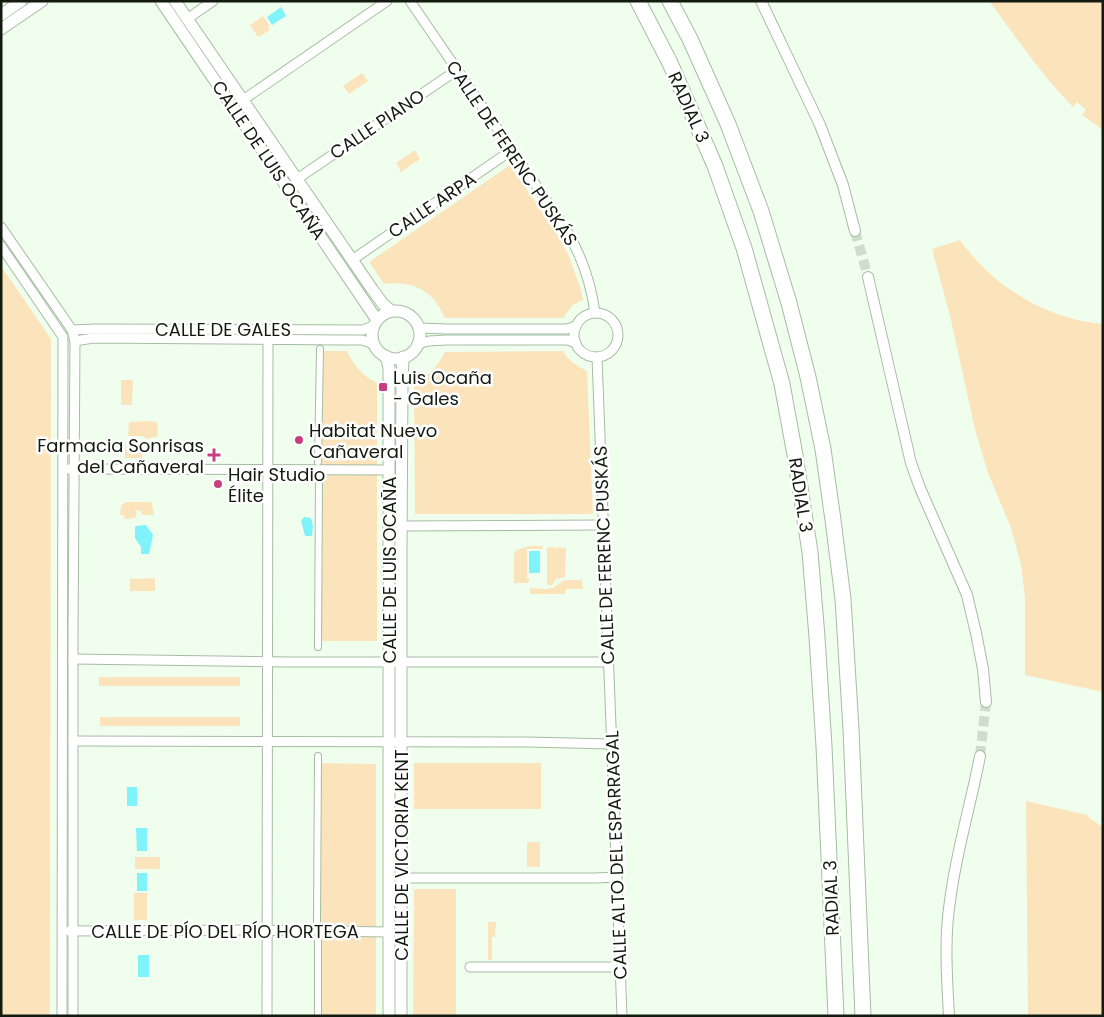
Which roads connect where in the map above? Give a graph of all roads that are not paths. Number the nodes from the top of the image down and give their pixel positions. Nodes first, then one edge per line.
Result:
1 (21, 1) edge
2 (42, 1) edge
3 (160, 1) edge
4 (175, 1) edge
5 (213, 1) edge
6 (387, 1) edge
7 (410, 1) edge
8 (638, 1) edge
9 (670, 1) edge
10 (761, 1) edge
11 (1, 14) edge
12 (187, 19) junction
13 (1, 29) edge
14 (457, 70) junction
15 (243, 100) junction
16 (512, 150) junction
17 (297, 179) junction
18 (1, 227) edge
19 (856, 231) tunnel mouth
20 (1, 246) edge
21 (352, 260) junction
22 (868, 277) tunnel mouth
23 (390, 312) junction
24 (595, 313) junction
25 (375, 323) junction
26 (576, 326) junction
27 (418, 328) junction
28 (72, 330) junction
29 (268, 340) junction
30 (74, 341) junction
31 (576, 343) junction
32 (374, 344) junction
33 (417, 344) junction
34 (320, 349) dead end
35 (386, 356) junction
36 (403, 357) junction
37 (597, 357) junction
38 (318, 462) dead end
39 (62, 469) junction
40 (74, 469) junction
41 (268, 469) junction
42 (389, 470) junction
43 (319, 478) dead end
44 (402, 526) junction
45 (604, 526) junction
46 (318, 647) dead end
47 (73, 659) junction
48 (267, 661) junction
49 (389, 661) junction
50 (401, 661) junction
51 (608, 662) junction
52 (389, 694) joint
53 (401, 694) joint
54 (610, 694) joint
55 (986, 702) tunnel mouth
56 (73, 741) junction
57 (267, 741) junction
58 (389, 742) junction
59 (401, 742) junction
60 (612, 744) junction
61 (318, 756) dead end
62 (980, 756) tunnel mouth
63 (617, 877) junction
64 (401, 878) junction
65 (317, 922) dead end
66 (62, 931) junction
67 (73, 931) junction
68 (268, 931) junction
69 (389, 932) junction
70 (318, 940) dead end
71 (470, 967) dead end
72 (621, 967) junction
73 (62, 1016) edge
74 (73, 1016) edge
75 (267, 1016) edge
76 (318, 1016) edge
77 (389, 1016) edge
78 (401, 1016) edge
79 (622, 1016) edge
80 (836, 1016) edge
81 (863, 1016) edge
82 (949, 1016) edge

1 - 11 main road
2 - 13 main road
3 - 25 main road, CALLE DE LUIS OCAÑA
4 - 12 main road, CALLE DE LUIS OCAÑA
5 - 12 street
6 - 15 street
7 - 14 street, CALLE DE FERENC PUSKÁS
8 - 80 highway, RADIAL 3
9 - 81 highway, RADIAL 3
10 - 19 street
12 - 15 main road, CALLE DE LUIS OCAÑA
14 - 16 street, CALLE DE FERENC PUSKÁS
14 - 17 street, CALLE PIANO
15 - 17 main road, CALLE DE LUIS OCAÑA
16 - 21 street, CALLE ARPA
16 - 24 street, CALLE DE FERENC PUSKÁS
17 - 21 main road, CALLE DE LUIS OCAÑA
18 - 28 street
20 - 39 street
21 - 23 main road, CALLE DE LUIS OCAÑA
22 - 55 street
23 - 25 main road
23 - 27 main road
24 - 26 street
24 - 37 street
25 - 28 street, CALLE DE GALES
25 - 32 main road
26 - 27 street
26 - 31 street
27 - 33 main road
28 - 30 street
29 - 30 street, CALLE DE GALES
29 - 32 street, CALLE DE GALES
29 - 41 street
30 - 40 street
31 - 33 street
31 - 37 street
32 - 35 main road
33 - 36 main road
34 - 38 street
35 - 36 main road
35 - 42 main road, CALLE DE LUIS OCAÑA
36 - 44 main road, CALLE DE LUIS OCAÑA
37 - 45 street, CALLE DE FERENC PUSKÁS
39 - 40 street
39 - 66 street
40 - 41 street
40 - 47 street
41 - 42 street
41 - 48 street
42 - 49 main road, CALLE DE LUIS OCAÑA
43 - 46 street
44 - 45 street
44 - 50 main road, CALLE DE LUIS OCAÑA
45 - 51 street, CALLE DE FERENC PUSKÁS
47 - 48 street
47 - 56 street
48 - 49 street
48 - 57 street
49 - 50 street
49 - 52 main road, CALLE DE LUIS OCAÑA
50 - 51 street
50 - 53 main road, CALLE DE LUIS OCAÑA
51 - 54 street, CALLE DE FERENC PUSKÁS
52 - 58 main road, CALLE DE VICTORIA KENT
53 - 59 main road, CALLE DE VICTORIA KENT
54 - 60 street, CALLE ALTO DEL ESPARRAGAL
56 - 57 street
56 - 67 street
57 - 58 street
57 - 68 street
58 - 59 street
58 - 69 main road, CALLE DE VICTORIA KENT
59 - 60 street
59 - 64 main road, CALLE DE VICTORIA KENT
60 - 63 street, CALLE ALTO DEL ESPARRAGAL
61 - 65 street
62 - 82 street
63 - 64 street
63 - 72 street, CALLE ALTO DEL ESPARRAGAL
64 - 78 main road, CALLE DE VICTORIA KENT
66 - 67 street, CALLE DE PÍO DEL RÍO HORTEGA
66 - 73 street
67 - 68 street, CALLE DE PÍO DEL RÍO HORTEGA
67 - 74 street
68 - 69 street, CALLE DE PÍO DEL RÍO HORTEGA
68 - 75 street
69 - 77 main road, CALLE DE VICTORIA KENT
70 - 76 street
71 - 72 street
72 - 79 street, CALLE ALTO DEL ESPARRAGAL

